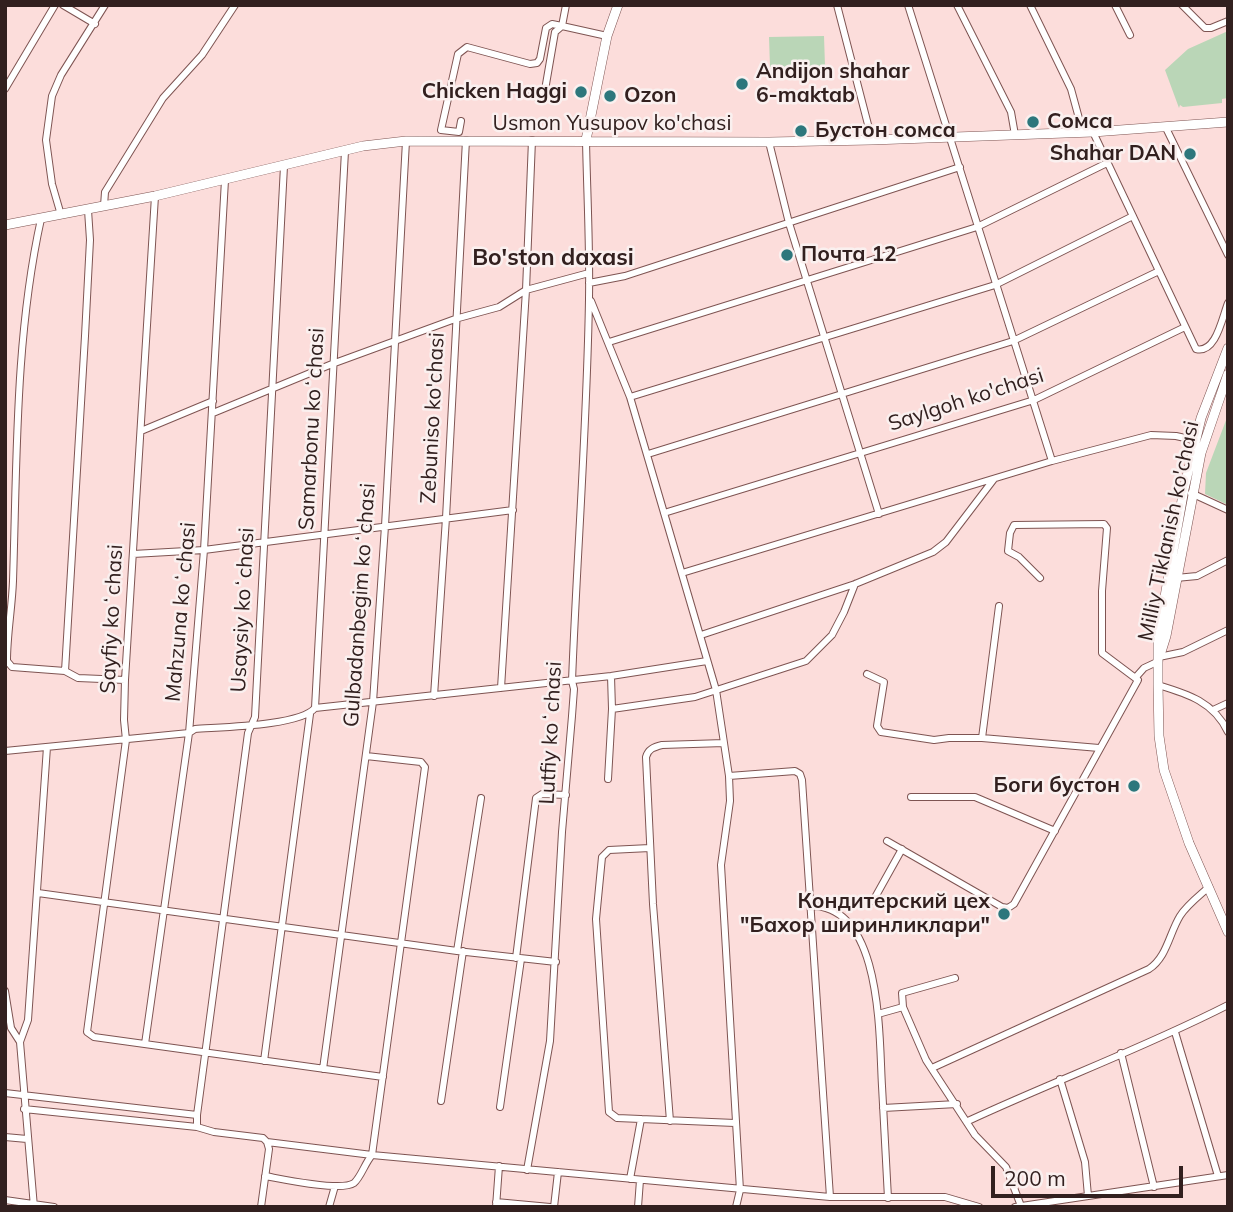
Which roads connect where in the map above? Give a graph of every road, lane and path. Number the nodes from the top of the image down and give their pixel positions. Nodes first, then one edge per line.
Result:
1 (55, 5) edge
2 (63, 5) edge
3 (105, 5) edge
4 (235, 5) edge
5 (566, 5) edge
6 (618, 5) edge
7 (837, 5) edge
8 (908, 5) edge
9 (957, 5) edge
10 (1030, 5) edge
11 (1115, 5) edge
12 (1182, 5) edge
13 (1228, 20) edge
14 (95, 24) junction
15 (562, 26) junction
16 (607, 36) junction
17 (1130, 36) dead end
18 (5, 89) edge
19 (530, 90) dead end
20 (461, 121) dead end
21 (1228, 122) edge
22 (1166, 128) junction
23 (1088, 133) junction
24 (1014, 135) junction
25 (948, 136) junction
26 (466, 140) junction
27 (586, 140) junction
28 (873, 140) junction
29 (406, 141) junction
30 (532, 141) junction
31 (769, 142) junction
32 (345, 151) junction
33 (1107, 163) junction
34 (284, 166) junction
35 (960, 167) junction
36 (225, 180) junction
37 (155, 196) junction
38 (104, 206) junction
39 (88, 210) junction
40 (61, 215) junction
41 (1133, 216) junction
42 (41, 219) junction
43 (789, 223) junction
44 (5, 225) edge
45 (977, 227) junction
46 (1228, 255) edge
47 (1159, 271) junction
48 (589, 273) junction
49 (806, 279) junction
50 (589, 283) junction
51 (995, 285) junction
52 (526, 290) junction
53 (589, 296) junction
54 (1228, 303) edge
55 (455, 319) junction
56 (1185, 327) junction
57 (825, 337) junction
58 (1013, 341) junction
59 (394, 342) junction
60 (609, 342) junction
61 (1228, 348) edge
62 (332, 364) junction
63 (1228, 374) edge
64 (271, 388) junction
65 (842, 394) junction
66 (630, 397) junction
67 (1034, 400) junction
68 (213, 401) junction
69 (212, 413) junction
70 (141, 431) junction
71 (1194, 440) junction
72 (861, 452) junction
73 (648, 454) junction
74 (1052, 461) junction
75 (994, 479) junction
76 (1191, 493) junction
77 (513, 510) junction
78 (1228, 510) edge
79 (664, 513) junction
80 (879, 514) junction
81 (446, 518) junction
82 (385, 526) junction
83 (326, 533) junction
84 (264, 542) junction
85 (204, 550) junction
86 (133, 554) junction
87 (1228, 560) edge
88 (682, 573) junction
89 (1040, 578) dead end
90 (1177, 578) junction
91 (855, 584) junction
92 (999, 606) dead end
93 (1228, 630) edge
94 (701, 635) junction
95 (1159, 659) junction
96 (707, 661) junction
97 (65, 671) junction
98 (867, 674) dead end
99 (611, 676) junction
100 (1136, 677) junction
101 (125, 680) junction
102 (572, 681) junction
103 (1157, 685) junction
104 (502, 688) junction
105 (716, 690) junction
106 (434, 696) junction
107 (373, 702) junction
108 (1228, 703) edge
109 (612, 709) junction
110 (1213, 710) junction
111 (312, 711) junction
112 (252, 724) junction
113 (1228, 732) edge
114 (189, 733) junction
115 (982, 738) junction
116 (126, 740) junction
117 (724, 743) junction
118 (47, 747) junction
119 (1099, 748) junction
120 (5, 751) edge
121 (366, 756) junction
122 (729, 776) junction
123 (608, 779) dead end
124 (566, 795) junction
125 (911, 797) dead end
126 (481, 798) dead end
127 (1055, 831) junction
128 (887, 841) dead end
129 (650, 848) junction
130 (902, 849) junction
131 (1209, 887) junction
132 (38, 893) junction
133 (105, 901) junction
134 (873, 901) dead end
135 (810, 906) junction
136 (165, 909) junction
137 (223, 917) junction
138 (282, 926) junction
139 (1228, 932) edge
140 (342, 934) junction
141 (402, 943) junction
142 (460, 951) junction
143 (518, 959) junction
144 (556, 962) junction
145 (955, 978) dead end
146 (5, 991) edge
147 (1228, 1005) edge
148 (903, 1007) junction
149 (878, 1014) junction
150 (1175, 1032) junction
151 (20, 1042) junction
152 (145, 1044) junction
153 (205, 1052) junction
154 (1121, 1053) junction
155 (264, 1061) junction
156 (932, 1068) junction
157 (323, 1069) junction
158 (383, 1077) junction
159 (1060, 1079) junction
160 (5, 1093) edge
161 (23, 1094) junction
162 (441, 1101) dead end
163 (957, 1104) junction
164 (500, 1107) dead end
165 (883, 1108) junction
166 (24, 1109) junction
167 (197, 1115) junction
168 (641, 1119) junction
169 (670, 1121) junction
170 (968, 1121) junction
171 (735, 1123) junction
172 (197, 1127) junction
173 (5, 1137) edge
174 (27, 1139) junction
175 (267, 1142) junction
176 (372, 1155) junction
177 (499, 1166) junction
178 (527, 1170) junction
179 (558, 1172) junction
180 (1228, 1175) edge
181 (265, 1177) junction
182 (1218, 1177) junction
183 (629, 1179) junction
184 (640, 1180) junction
185 (335, 1186) junction
186 (1154, 1187) junction
187 (740, 1190) junction
188 (1088, 1196) junction
189 (830, 1198) junction
190 (888, 1198) junction
191 (5, 1200) edge
192 (496, 1204) edge
193 (34, 1205) edge
194 (1018, 1206) edge
195 (54, 1207) edge
196 (261, 1207) edge
197 (329, 1207) edge
198 (552, 1207) edge
199 (638, 1207) edge
200 (736, 1207) edge
201 (979, 1207) edge

1 - 18 street
2 - 14 street
3 - 14 street
4 - 38 street
5 - 15 street
6 - 16 main road
7 - 28 street
8 - 25 street
9 - 24 street
10 - 23 street
11 - 17 street
12 - 13 street
14 - 40 street
15 - 16 street
15 - 19 street
15 - 20 street
16 - 27 main road
21 - 22 main road, Usmon Yusupov ko'chasi
22 - 23 main road, Usmon Yusupov ko'chasi
22 - 46 street
23 - 24 main road, Usmon Yusupov ko'chasi
23 - 33 street
24 - 25 main road, Usmon Yusupov ko'chasi
25 - 28 main road, Usmon Yusupov ko'chasi
25 - 35 street
26 - 29 main road, Usmon Yusupov ko'chasi
26 - 30 main road, Usmon Yusupov ko'chasi
26 - 55 street, Zebuniso ko'chasi
27 - 30 main road, Usmon Yusupov ko'chasi
27 - 31 main road, Usmon Yusupov ko'chasi
27 - 48 street, Lutfiy koʻchasi
28 - 31 main road, Usmon Yusupov ko'chasi
29 - 32 main road, Usmon Yusupov ko'chasi
29 - 59 street, Gulbadanbegim koʻchasi
30 - 52 street
31 - 43 street
32 - 34 main road, Usmon Yusupov ko'chasi
32 - 62 street, Samarbonu koʻchasi
33 - 41 street
33 - 45 street
34 - 36 main road, Usmon Yusupov ko'chasi
34 - 64 street, Usaysiy koʻchasi
35 - 43 street
35 - 45 street
36 - 37 main road, Usmon Yusupov ko'chasi
36 - 68 street, Mahzuna koʻchasi
37 - 38 main road, Usmon Yusupov ko'chasi
37 - 70 street, Sayfiy koʻchasi
38 - 39 main road, Usmon Yusupov ko'chasi
39 - 40 main road, Usmon Yusupov ko'chasi
39 - 97 street
40 - 42 main road, Usmon Yusupov ko'chasi
41 - 47 street
41 - 51 street
42 - 44 main road, Usmon Yusupov ko'chasi
42 - 97 street
43 - 49 street
43 - 50 street
45 - 49 street
45 - 51 street
47 - 56 street
47 - 58 street
48 - 50 street, Lutfiy koʻchasi
48 - 52 street
49 - 57 street
49 - 60 street
50 - 53 street, Lutfiy koʻchasi
51 - 57 street
51 - 58 street
52 - 55 street
52 - 77 street
53 - 60 street
53 - 102 street, Lutfiy koʻchasi
54 - 56 street
55 - 59 street
55 - 81 street, Zebuniso ko'chasi
56 - 67 street, Saylgoh ko'chasi
57 - 65 street
57 - 66 street
58 - 65 street
58 - 67 street
59 - 62 street
59 - 82 street, Gulbadanbegim koʻchasi
60 - 66 street
61 - 71 main road, Milliy Tiklanish ko'chasi
62 - 64 street
62 - 83 street, Samarbonu koʻchasi
63 - 76 main road, Milliy Tiklanish ko'chasi
64 - 69 street
64 - 84 street, Usaysiy koʻchasi
65 - 72 street
65 - 73 street
66 - 73 street
67 - 72 street, Saylgoh ko'chasi
67 - 74 street
68 - 69 street, Mahzuna koʻchasi
68 - 70 street
69 - 85 street, Mahzuna koʻchasi
70 - 86 street, Sayfiy koʻchasi
71 - 74 street
71 - 95 main road, Milliy Tiklanish ko'chasi
72 - 79 street, Saylgoh ko'chasi
72 - 80 street
73 - 79 street
74 - 75 street
75 - 80 street
75 - 91 street
76 - 78 street
76 - 90 main road, Milliy Tiklanish ko'chasi
77 - 81 street
77 - 104 street
79 - 88 street
80 - 88 street
81 - 82 street
81 - 106 street, Zebuniso ko'chasi
82 - 83 street
82 - 107 street, Gulbadanbegim koʻchasi
83 - 84 street
83 - 111 street, Samarbonu koʻchasi
84 - 85 street
84 - 112 street, Usaysiy koʻchasi
85 - 86 street
85 - 114 street, Mahzuna koʻchasi
86 - 101 street, Sayfiy koʻchasi
87 - 90 street
88 - 94 street
89 - 100 street
90 - 95 main road, Milliy Tiklanish ko'chasi
91 - 94 street
91 - 105 street
92 - 115 street
93 - 95 street
94 - 96 street
95 - 100 street
95 - 103 main road, Milliy Tiklanish ko'chasi
96 - 99 street
96 - 105 street
97 - 101 street
98 - 115 street
99 - 102 street
99 - 109 street
100 - 119 street
101 - 116 street, Sayfiy koʻchasi
102 - 104 street
102 - 124 street, Lutfiy koʻchasi
103 - 110 street
103 - 131 main road, Milliy Tiklanish ko'chasi
104 - 106 street
105 - 109 street
105 - 117 street
106 - 107 street
107 - 111 street
107 - 121 street, Gulbadanbegim koʻchasi
108 - 110 street
109 - 123 street
110 - 113 street
111 - 112 street
111 - 138 street, Samarbonu koʻchasi
112 - 114 street
112 - 137 street, Usaysiy koʻchasi
114 - 116 street
114 - 136 street, Mahzuna koʻchasi
115 - 119 street
116 - 118 street
116 - 133 street, Sayfiy koʻchasi
117 - 122 street
117 - 129 street
118 - 120 street
118 - 132 street
119 - 127 street
121 - 140 street, Gulbadanbegim koʻchasi
121 - 141 street
122 - 135 street
122 - 171 street
124 - 143 street
124 - 144 street, Lutfiy koʻchasi
125 - 127 street
126 - 142 street
127 - 130 street
128 - 130 street
129 - 168 street
129 - 169 street
130 - 134 street
131 - 139 main road, Milliy Tiklanish ko'chasi
131 - 156 street
132 - 133 street
132 - 151 street
133 - 136 street
133 - 152 street, Sayfiy koʻchasi
135 - 149 street
135 - 189 street
136 - 137 street
136 - 152 street, Mahzuna koʻchasi
137 - 138 street
137 - 153 street, Usaysiy koʻchasi
138 - 140 street
138 - 155 street, Samarbonu koʻchasi
140 - 141 street
140 - 157 street, Gulbadanbegim koʻchasi
141 - 142 street
141 - 158 street
142 - 143 street
142 - 162 street
143 - 144 street
143 - 164 street
144 - 178 street, Lutfiy koʻchasi
145 - 148 street
146 - 151 street
147 - 150 street
148 - 149 street
148 - 156 street
149 - 165 street
150 - 154 street
150 - 182 street
151 - 161 street
152 - 153 street
153 - 155 street
153 - 167 street, Usaysiy koʻchasi
154 - 159 street
154 - 186 street
155 - 157 street
156 - 163 street
157 - 158 street
158 - 176 street
159 - 170 street
159 - 188 street
160 - 161 street
161 - 166 street
161 - 167 street
163 - 165 street
163 - 170 street
165 - 190 street
166 - 172 street
166 - 174 street
167 - 172 street, Usaysiy koʻchasi
168 - 169 street
168 - 183 street
169 - 171 street
170 - 194 street
171 - 187 street
172 - 175 street
173 - 174 street
174 - 193 street
175 - 176 street
175 - 181 street
176 - 177 street
176 - 185 street
177 - 178 street
177 - 192 street
178 - 179 street
179 - 183 street
179 - 198 street
180 - 182 street
181 - 185 street
181 - 196 street
182 - 186 street
183 - 184 street
184 - 187 street
184 - 199 street
185 - 197 street
186 - 188 street
187 - 189 street
187 - 200 street
188 - 194 street
189 - 190 street
190 - 201 street
191 - 193 street
192 - 198 street
193 - 195 street

